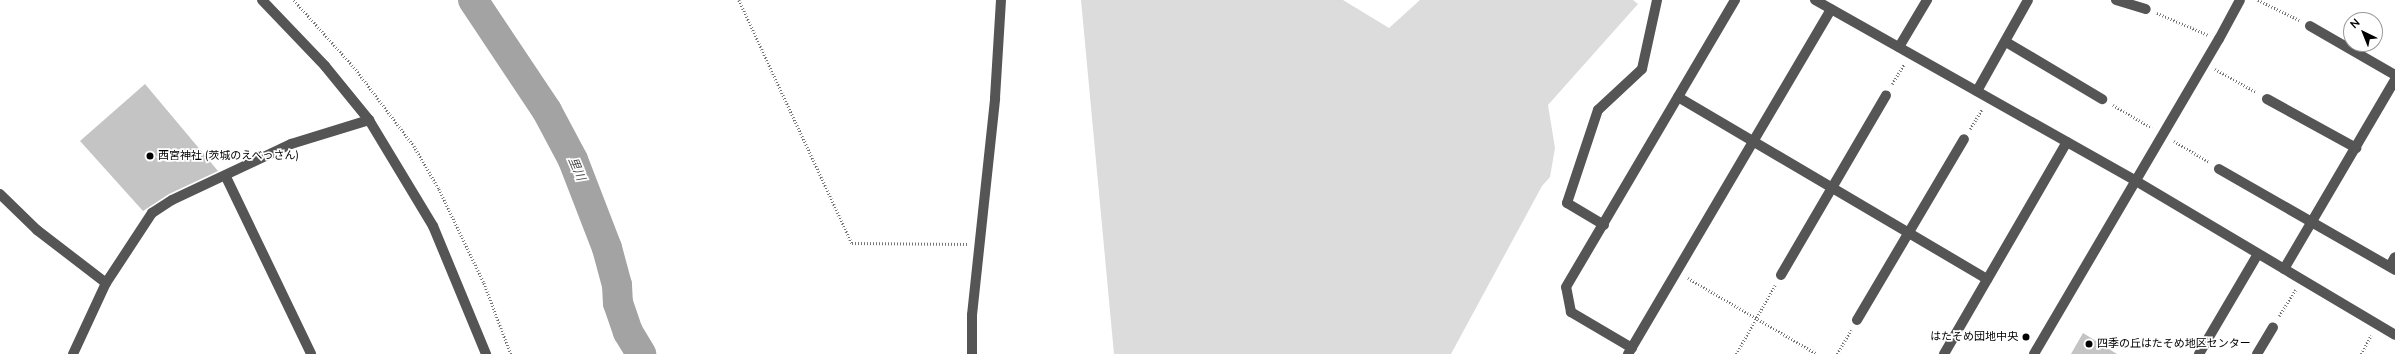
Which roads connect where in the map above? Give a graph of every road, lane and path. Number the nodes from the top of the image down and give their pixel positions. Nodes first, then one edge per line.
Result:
1 (262, 0) edge
2 (294, 0) edge
3 (739, 0) edge
4 (1001, 0) edge
5 (1657, 0) edge
6 (1734, 0) edge
7 (1927, 0) edge
8 (2028, 0) edge
9 (2116, 0) edge
10 (2240, 0) edge
11 (2258, 0) edge
12 (1820, 1) edge
13 (1831, 9) junction
14 (2146, 9) joint
15 (2310, 26) joint
16 (2219, 39) junction
17 (2006, 42) junction
18 (1899, 47) junction
19 (1910, 54) junction
20 (2205, 63) junction
21 (2395, 75) edge
22 (2395, 80) edge
23 (1977, 91) junction
24 (1886, 95) joint
25 (1678, 97) junction
26 (1989, 98) junction
27 (2267, 98) joint
28 (2102, 99) joint
29 (369, 120) junction
30 (2163, 134) junction
31 (1964, 139) joint
32 (1753, 141) junction
33 (2067, 142) junction
34 (2356, 148) junction
35 (2220, 169) joint
36 (226, 177) junction
37 (2136, 181) junction
38 (1832, 188) junction
39 (0, 194) edge
40 (2312, 223) junction
41 (1604, 225) junction
42 (1909, 233) junction
43 (978, 244) junction
44 (2258, 254) junction
45 (2395, 257) edge
46 (2392, 268) edge
47 (2284, 269) junction
48 (1677, 271) junction
49 (1781, 275) joint
50 (1987, 279) junction
51 (2301, 279) junction
52 (106, 282) junction
53 (1756, 318) junction
54 (1857, 320) joint
55 (2378, 325) junction
56 (2273, 327) joint
57 (2395, 335) edge
58 (1630, 351) edge
59 (73, 354) edge
60 (311, 354) edge
61 (486, 354) edge
62 (511, 354) edge
63 (972, 354) edge
64 (1736, 354) edge
65 (1817, 354) edge
66 (1837, 354) edge
67 (1944, 354) edge
68 (2034, 354) edge
69 (2199, 354) edge
70 (2257, 354) edge
71 (2361, 354) edge

1 - 29 street
2 - 62 path
3 - 43 path
4 - 43 street
5 - 41 street
6 - 25 street
7 - 18 street
8 - 17 street
9 - 14 street
10 - 16 street
11 - 15 path
12 - 13 street
13 - 18 street
13 - 32 street
14 - 16 path
15 - 21 street
16 - 20 street
17 - 23 street
17 - 28 street
18 - 19 street
19 - 23 street
19 - 24 path
20 - 27 path
20 - 30 street
22 - 34 street
23 - 26 street
24 - 38 street
25 - 32 street
25 - 41 street
26 - 31 path
26 - 33 street
27 - 34 street
28 - 30 path
29 - 36 street
29 - 61 street
30 - 35 path
30 - 37 street
31 - 42 street
32 - 38 street
32 - 48 street
33 - 37 street
33 - 50 street
34 - 40 street
35 - 40 street
36 - 52 street
36 - 60 street
37 - 44 street
37 - 68 street
38 - 42 street
38 - 49 street
39 - 52 street
40 - 46 street
40 - 47 street
41 - 58 street
42 - 50 street
42 - 54 street
43 - 63 street
44 - 47 street
44 - 69 street
45 - 46 street
47 - 51 street
48 - 53 path
48 - 58 street
49 - 53 path
50 - 67 street
51 - 55 street
51 - 56 path
52 - 59 street
53 - 64 path
53 - 65 path
54 - 66 path
55 - 57 street
55 - 71 path
56 - 70 street

